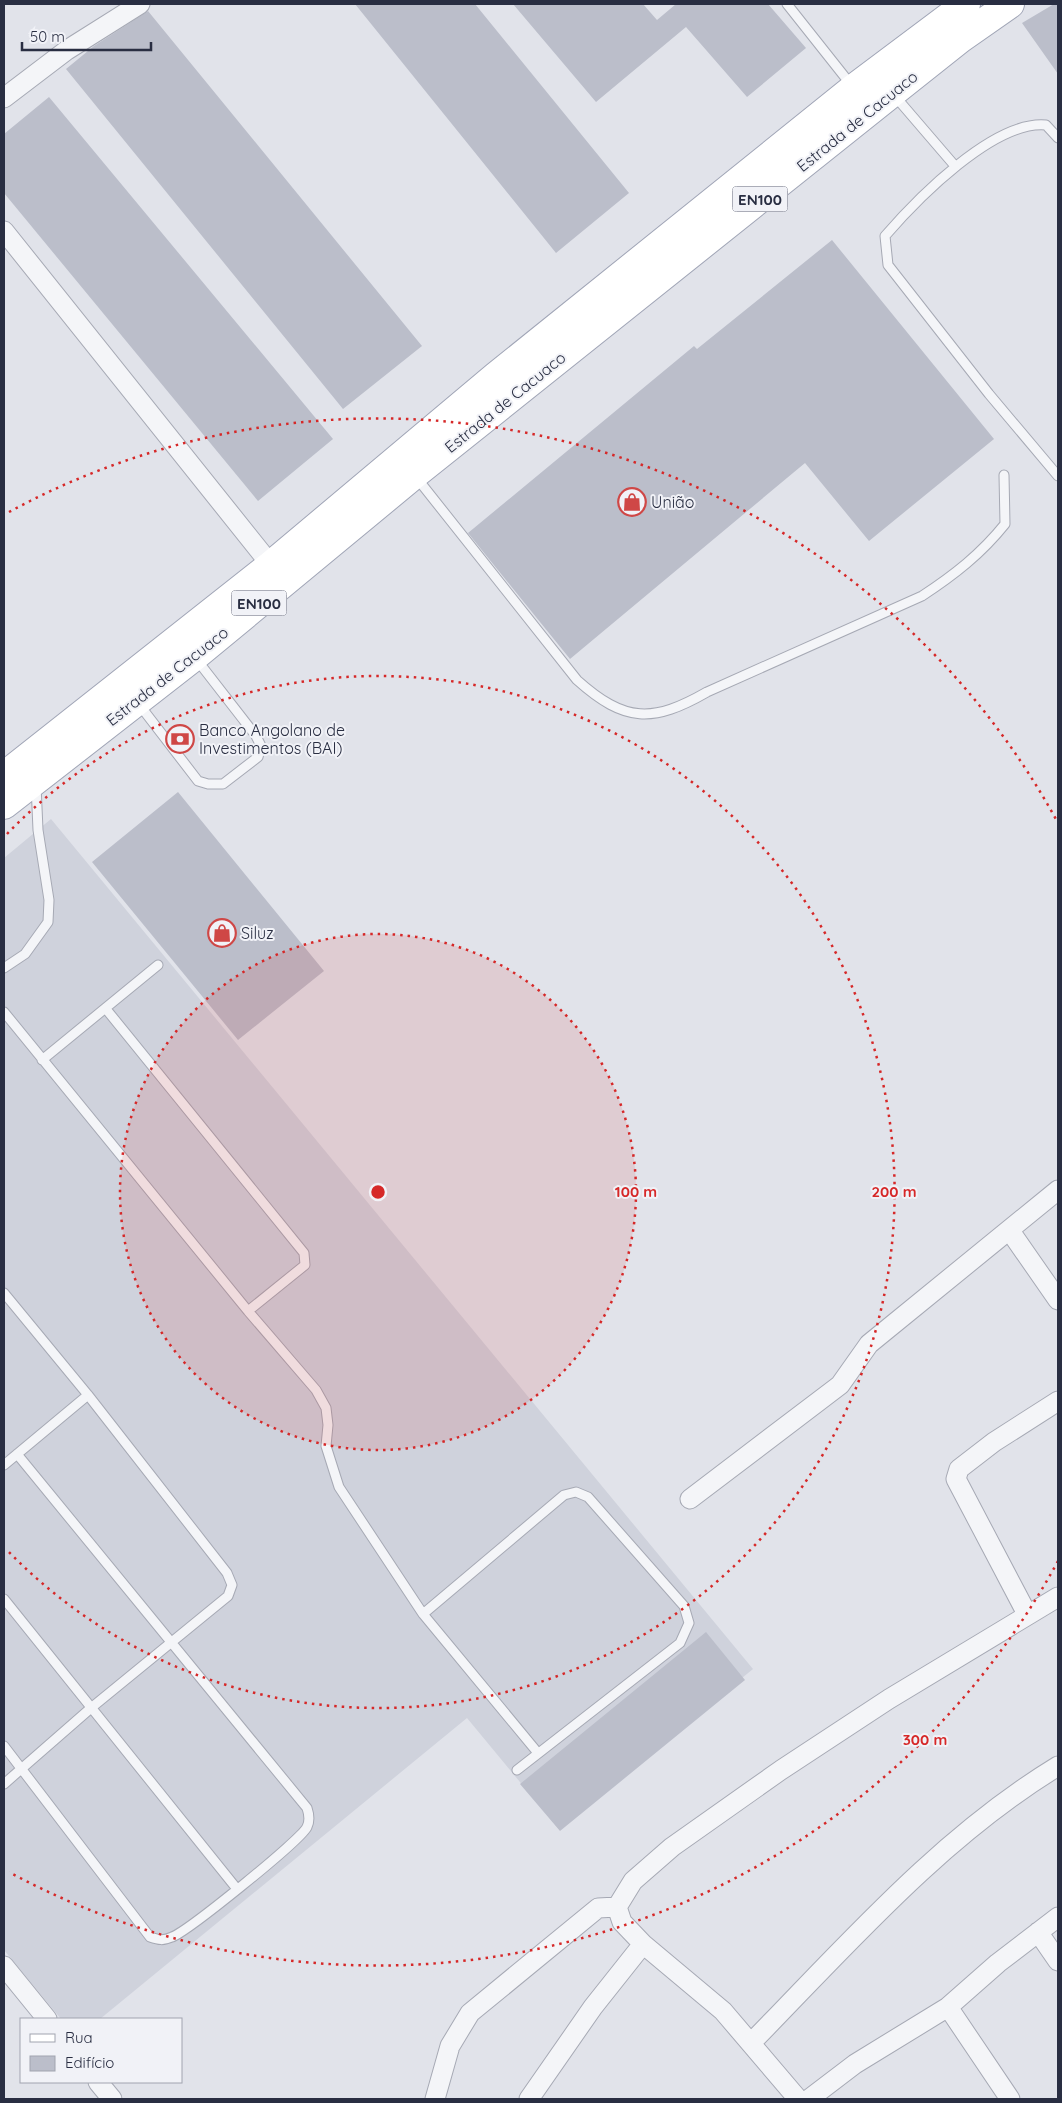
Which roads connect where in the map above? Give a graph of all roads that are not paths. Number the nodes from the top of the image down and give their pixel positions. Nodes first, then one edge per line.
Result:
1 (140, 4) edge
2 (786, 4) edge
3 (966, 4) edge
4 (1010, 4) edge
5 (854, 88) junction
6 (892, 93) junction
7 (4, 98) edge
8 (1058, 138) edge
9 (955, 166) junction
10 (4, 231) edge
11 (414, 475) junction
12 (1004, 475) dead end
13 (1058, 476) edge
14 (271, 565) junction
15 (194, 657) junction
16 (137, 701) junction
17 (4, 776) edge
18 (36, 778) junction
19 (4, 805) edge
20 (158, 965) dead end
21 (4, 968) edge
22 (106, 1009) junction
23 (4, 1012) edge
24 (42, 1060) junction
25 (1058, 1190) edge
26 (1010, 1231) junction
27 (4, 1293) edge
28 (1058, 1300) edge
29 (248, 1311) junction
30 (88, 1395) junction
31 (1058, 1401) edge
32 (17, 1454) junction
33 (4, 1465) edge
34 (690, 1499) dead end
35 (1058, 1597) edge
36 (4, 1599) edge
37 (423, 1614) junction
38 (1028, 1614) junction
39 (171, 1642) junction
40 (91, 1708) junction
41 (4, 1746) edge
42 (538, 1753) junction
43 (1058, 1766) edge
44 (23, 1768) junction
45 (517, 1770) dead end
46 (4, 1784) edge
47 (238, 1889) junction
48 (617, 1907) junction
49 (1058, 1918) edge
50 (1038, 1932) junction
51 (643, 1944) junction
52 (1058, 1961) edge
53 (4, 1966) edge
54 (948, 2007) junction
55 (46, 2018) edge
56 (751, 2043) junction
57 (99, 2083) edge
58 (112, 2099) edge
59 (435, 2099) edge
60 (529, 2099) edge
61 (798, 2099) edge
62 (809, 2099) edge
63 (1010, 2099) edge

1 - 7 street
2 - 5 lane
3 - 5 main road, Estrada de Cacuaco / EN100
4 - 6 main road, Estrada de Cacuaco / EN100
5 - 14 main road, Estrada de Cacuaco / EN100
6 - 9 lane
6 - 11 main road, Estrada de Cacuaco / EN100
8 - 9 lane
9 - 13 lane
10 - 14 street
11 - 12 lane
11 - 15 main road, Estrada de Cacuaco / EN100
14 - 17 main road, Estrada de Cacuaco / EN100
15 - 16 main road, Estrada de Cacuaco / EN100
15 - 16 lane
16 - 18 main road, Estrada de Cacuaco / EN100
18 - 19 main road, Estrada de Cacuaco / EN100
18 - 21 lane
20 - 22 lane
22 - 24 lane
22 - 29 lane
23 - 24 lane
24 - 29 lane
25 - 26 street
26 - 28 street
26 - 34 street
27 - 30 lane
29 - 37 lane
30 - 32 lane
30 - 39 lane
31 - 38 street
32 - 33 lane
32 - 39 lane
35 - 38 street
36 - 40 lane
37 - 42 lane
37 - 42 lane
38 - 48 street
39 - 40 lane
39 - 47 lane
40 - 44 lane
40 - 47 lane
41 - 44 lane
42 - 45 lane
43 - 56 street
44 - 46 lane
44 - 47 lane
48 - 51 street
48 - 59 street
49 - 50 street
50 - 52 street
50 - 54 street
51 - 56 street
51 - 60 street
53 - 55 street
54 - 62 street
54 - 63 street
56 - 61 street
57 - 58 street

